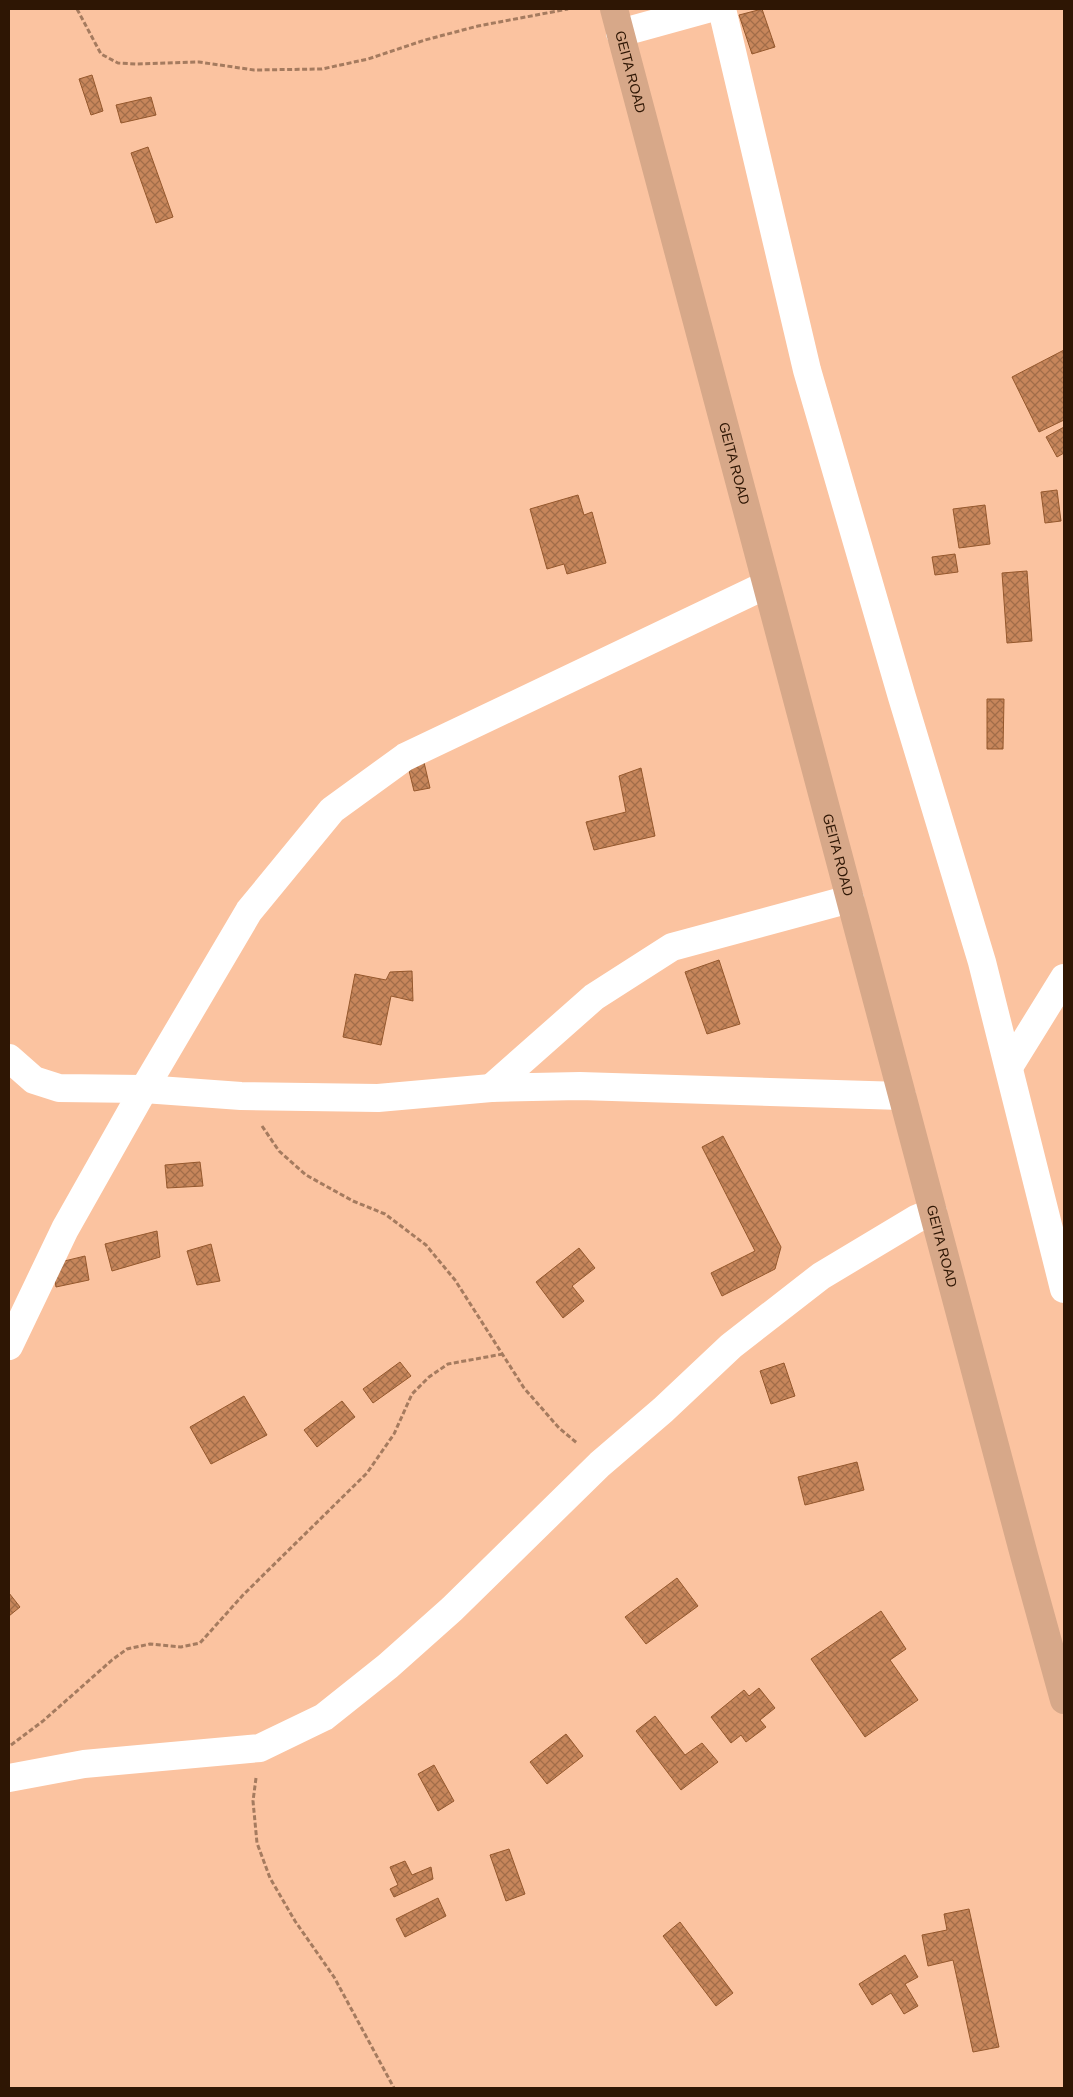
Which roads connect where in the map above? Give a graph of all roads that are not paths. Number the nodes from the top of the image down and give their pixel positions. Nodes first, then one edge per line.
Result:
1 (707, 9) edge
2 (722, 9) edge
3 (617, 21) edge
4 (766, 585) junction
5 (850, 899) junction
6 (1064, 978) edge
7 (9, 1058) edge
8 (1009, 1067) junction
9 (491, 1088) junction
10 (144, 1089) junction
11 (902, 1096) junction
12 (932, 1212) junction
13 (1064, 1289) edge
14 (9, 1346) edge
15 (1064, 1700) edge
16 (9, 1778) edge

1 - 3 street
2 - 8 street
3 - 4 highway, GEITA ROAD
4 - 5 highway, GEITA ROAD
4 - 10 street
5 - 9 street
5 - 11 highway, GEITA ROAD
6 - 8 street
7 - 10 street
8 - 13 street
9 - 10 street
9 - 11 street
10 - 14 street
11 - 12 highway, GEITA ROAD
12 - 15 highway, GEITA ROAD
12 - 16 street

